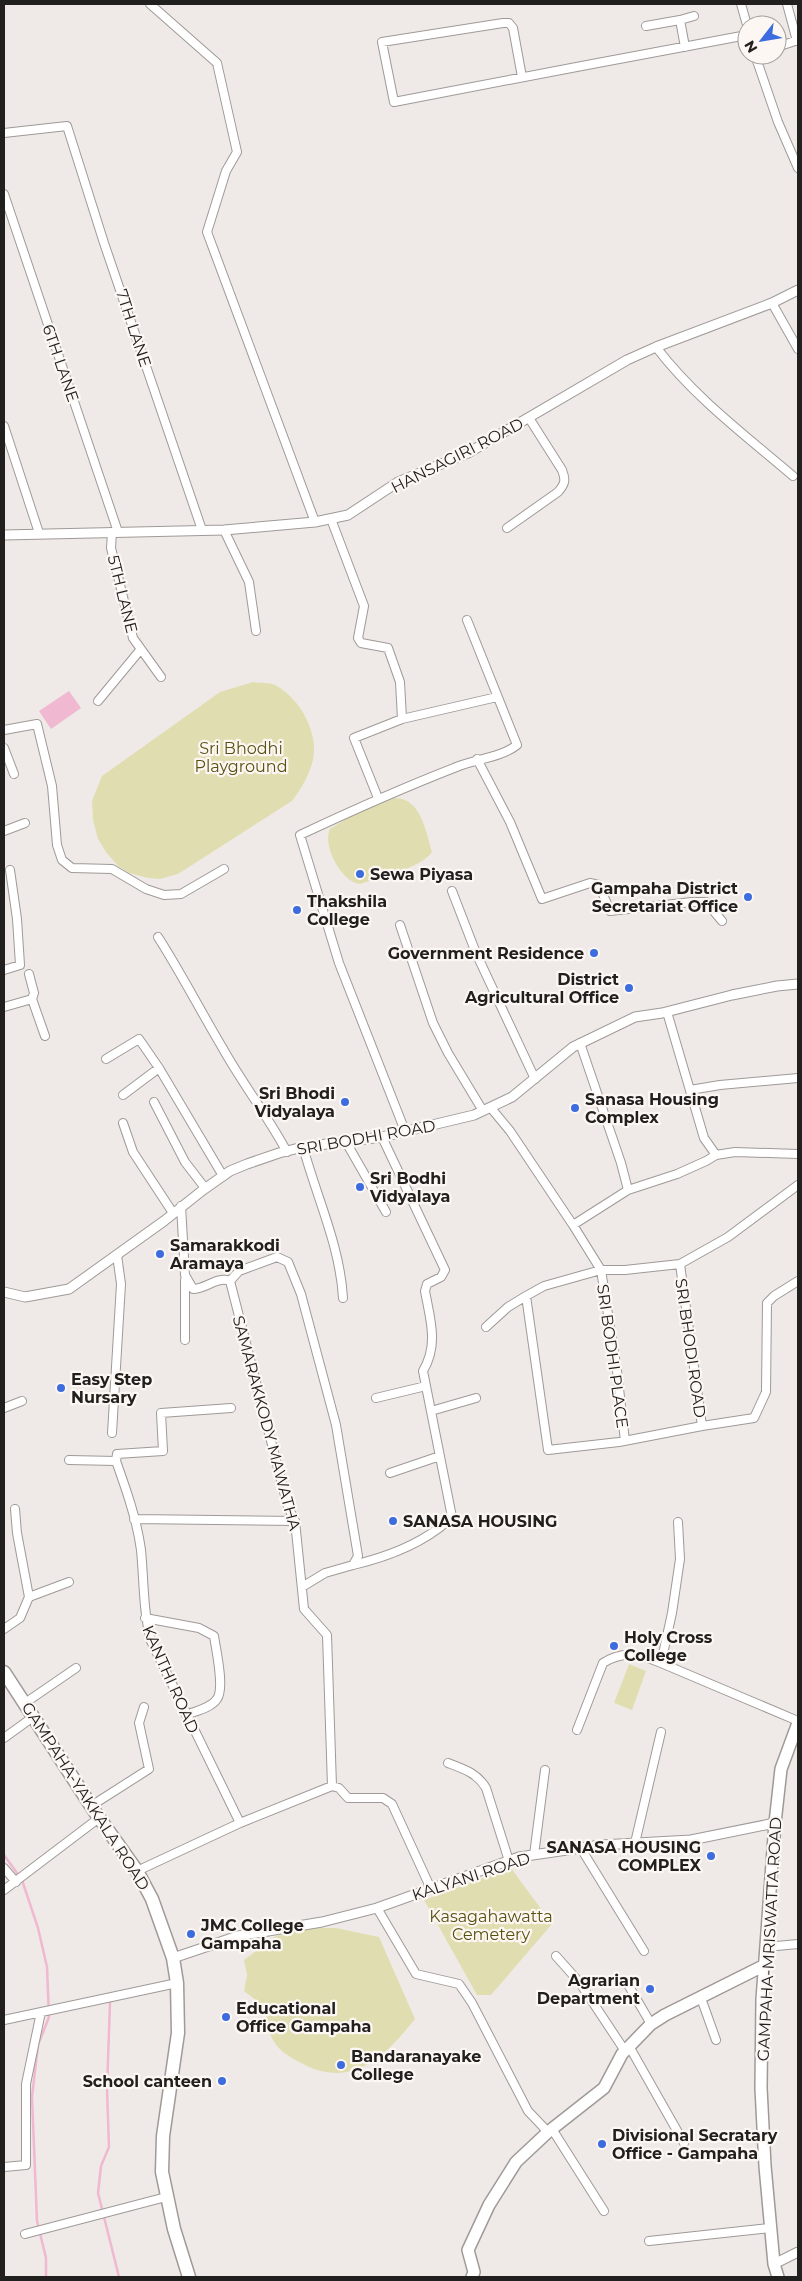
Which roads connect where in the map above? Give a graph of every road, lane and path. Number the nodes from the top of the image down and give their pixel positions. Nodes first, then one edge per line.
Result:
1 (150, 4) edge
2 (787, 4) edge
3 (694, 16) dead end
4 (680, 20) junction
5 (646, 26) dead end
6 (737, 37) edge
7 (798, 41) edge
8 (684, 46) junction
9 (758, 65) edge
10 (522, 78) junction
11 (4, 133) edge
12 (798, 168) edge
13 (4, 194) edge
14 (798, 290) edge
15 (772, 304) junction
16 (656, 346) junction
17 (798, 350) edge
18 (529, 418) junction
19 (4, 426) edge
20 (7, 448) edge
21 (793, 476) dead end
22 (331, 519) junction
23 (315, 522) junction
24 (507, 528) dead end
25 (202, 530) junction
26 (224, 530) junction
27 (115, 532) junction
28 (39, 533) junction
29 (4, 535) edge
30 (467, 620) dead end
31 (256, 631) dead end
32 (141, 649) junction
33 (161, 676) dead end
34 (498, 697) junction
35 (98, 701) dead end
36 (402, 719) junction
37 (4, 730) edge
38 (4, 748) edge
39 (477, 759) junction
40 (14, 774) dead end
41 (378, 798) junction
42 (25, 823) dead end
43 (4, 831) edge
44 (224, 869) dead end
45 (10, 870) dead end
46 (452, 891) dead end
47 (722, 921) dead end
48 (400, 925) dead end
49 (158, 937) dead end
50 (4, 970) edge
51 (29, 974) dead end
52 (798, 984) edge
53 (32, 999) junction
54 (4, 1007) edge
55 (667, 1012) junction
56 (45, 1036) dead end
57 (580, 1043) junction
58 (106, 1059) dead end
59 (159, 1068) junction
60 (798, 1078) edge
61 (535, 1079) junction
62 (690, 1090) junction
63 (123, 1095) dead end
64 (154, 1102) dead end
65 (487, 1110) junction
66 (123, 1123) dead end
67 (405, 1130) junction
68 (382, 1137) junction
69 (346, 1142) junction
70 (303, 1147) junction
71 (287, 1152) junction
72 (716, 1154) junction
73 (798, 1154) edge
74 (223, 1176) junction
75 (798, 1185) edge
76 (205, 1188) junction
77 (628, 1190) junction
78 (181, 1206) junction
79 (386, 1212) dead end
80 (173, 1213) junction
81 (573, 1224) junction
82 (117, 1255) junction
83 (680, 1264) junction
84 (601, 1270) junction
85 (185, 1275) junction
86 (230, 1281) junction
87 (798, 1281) edge
88 (4, 1292) edge
89 (526, 1296) junction
90 (343, 1298) dead end
91 (486, 1327) dead end
92 (185, 1340) dead end
93 (426, 1386) junction
94 (376, 1398) dead end
95 (476, 1398) dead end
96 (22, 1401) dead end
97 (4, 1408) edge
98 (231, 1408) dead end
99 (431, 1411) junction
100 (702, 1426) junction
101 (112, 1433) dead end
102 (625, 1441) junction
103 (440, 1456) junction
104 (69, 1460) dead end
105 (116, 1461) junction
106 (390, 1473) dead end
107 (15, 1509) dead end
108 (134, 1519) junction
109 (295, 1521) junction
110 (678, 1522) dead end
111 (353, 1565) junction
112 (69, 1582) dead end
113 (302, 1587) junction
114 (29, 1597) junction
115 (145, 1618) junction
116 (4, 1629) edge
117 (661, 1663) junction
118 (76, 1668) dead end
119 (4, 1672) edge
120 (25, 1703) junction
121 (144, 1707) dead end
122 (186, 1715) junction
123 (33, 1717) junction
124 (798, 1722) edge
125 (577, 1730) dead end
126 (661, 1732) dead end
127 (4, 1738) edge
128 (448, 1763) dead end
129 (546, 1770) dead end
130 (332, 1786) junction
131 (91, 1806) junction
132 (98, 1818) junction
133 (240, 1823) junction
134 (775, 1823) junction
135 (635, 1843) junction
136 (580, 1847) junction
137 (534, 1855) junction
138 (510, 1861) junction
139 (4, 1868) edge
140 (137, 1871) junction
141 (16, 1882) junction
142 (431, 1888) junction
143 (4, 1890) edge
144 (377, 1908) junction
145 (798, 1944) edge
146 (766, 1946) junction
147 (644, 1951) dead end
148 (556, 1956) dead end
149 (173, 1958) junction
150 (765, 1964) junction
151 (626, 1981) dead end
152 (177, 1983) junction
153 (701, 1998) junction
154 (41, 2012) junction
155 (4, 2020) edge
156 (650, 2024) junction
157 (716, 2040) dead end
158 (627, 2049) junction
159 (550, 2131) junction
160 (684, 2143) dead end
161 (4, 2167) edge
162 (166, 2197) junction
163 (604, 2211) dead end
164 (770, 2228) junction
165 (26, 2234) dead end
166 (649, 2241) dead end
167 (798, 2252) edge
168 (774, 2264) junction
169 (189, 2277) edge
170 (472, 2277) edge
171 (778, 2277) edge

1 - 23 street
2 - 7 street
3 - 4 street
4 - 5 street
4 - 8 street
6 - 8 street
8 - 10 street
9 - 12 street
10 - 10 street
11 - 25 street, 7TH LANE
13 - 27 street, 6TH LANE
14 - 15 street, HANSAGIRI ROAD
15 - 16 street, HANSAGIRI ROAD
15 - 17 street
16 - 18 street, HANSAGIRI ROAD
16 - 21 street
18 - 22 street, HANSAGIRI ROAD
18 - 24 street
19 - 20 street
20 - 28 street
22 - 23 street, HANSAGIRI ROAD
22 - 36 street
23 - 26 street, HANSAGIRI ROAD
25 - 26 street, HANSAGIRI ROAD
25 - 27 street, HANSAGIRI ROAD
26 - 31 street
27 - 28 street, HANSAGIRI ROAD
27 - 32 street, 5TH LANE
28 - 29 street, HANSAGIRI ROAD
30 - 34 street
32 - 33 street, 5TH LANE
32 - 35 street
34 - 36 street
34 - 39 street
36 - 41 street
37 - 44 street
38 - 40 street
39 - 41 street
39 - 47 street
41 - 67 street
42 - 43 street
45 - 50 street
46 - 61 street
48 - 65 street
49 - 71 street
51 - 53 street
52 - 55 street, SRI BODHI ROAD
53 - 54 street
53 - 56 street
55 - 57 street, SRI BODHI ROAD
55 - 62 street
57 - 61 street, SRI BODHI ROAD
57 - 77 street
58 - 59 street
59 - 63 street
59 - 74 street
60 - 62 street
61 - 65 street, SRI BODHI ROAD
62 - 72 street
64 - 76 street
65 - 67 street, SRI BODHI ROAD
65 - 81 street
66 - 80 street
67 - 68 street, SRI BODHI ROAD
68 - 69 street, SRI BODHI ROAD
68 - 93 street
69 - 70 street, SRI BODHI ROAD
69 - 79 street
70 - 71 street, SRI BODHI ROAD
70 - 90 street
71 - 74 street, SRI BODHI ROAD
72 - 73 street
72 - 77 street
74 - 76 street, SRI BODHI ROAD
75 - 83 street, SRI BHODI ROAD
76 - 78 street, SRI BODHI ROAD
77 - 81 street
78 - 80 street, SRI BODHI ROAD
78 - 85 street
80 - 82 street, SRI BODHI ROAD
81 - 84 street
82 - 88 street, SRI BODHI ROAD
82 - 101 street
83 - 84 street
83 - 100 street, SRI BHODI ROAD
84 - 89 street
84 - 102 street, SRI BODHI PLACE
85 - 86 street
85 - 92 street
86 - 109 street, SAMARAKKODY MAWATHA
86 - 111 street
87 - 100 street, SRI BHODI ROAD
89 - 91 street
89 - 102 street
93 - 94 street
93 - 99 street
95 - 99 street
96 - 97 street
98 - 105 street
99 - 103 street
100 - 102 street
103 - 106 street
103 - 111 street
104 - 105 street
105 - 108 street, KANTHI ROAD
107 - 114 street
108 - 109 street
108 - 115 street, KANTHI ROAD
109 - 113 street, SAMARAKKODY MAWATHA
110 - 117 street
111 - 113 street
112 - 114 street
113 - 130 street, SAMARAKKODY MAWATHA
114 - 116 street
115 - 122 street, KANTHI ROAD
115 - 122 street
117 - 124 street
117 - 125 street
118 - 120 street
119 - 120 highway, GAMPAHA-YAKKALA ROAD
120 - 123 highway, GAMPAHA-YAKKALA ROAD
121 - 131 street
122 - 133 street, KANTHI ROAD
123 - 127 street
123 - 131 highway, GAMPAHA-YAKKALA ROAD
124 - 134 main road, GAMPAHA-MRISWATTA ROAD
126 - 135 street
128 - 138 street
129 - 137 street
130 - 133 street
130 - 142 street
131 - 132 highway, GAMPAHA-YAKKALA ROAD
132 - 140 highway, GAMPAHA-YAKKALA ROAD
132 - 141 street
133 - 140 street
134 - 135 street, KALYANI ROAD
134 - 146 main road, GAMPAHA-MRISWATTA ROAD
135 - 136 street, KALYANI ROAD
136 - 137 street, KALYANI ROAD
136 - 147 street
137 - 138 street, KALYANI ROAD
138 - 142 street, KALYANI ROAD
139 - 141 street
140 - 149 highway, GAMPAHA-YAKKALA ROAD
141 - 143 street
142 - 144 street, KALYANI ROAD
144 - 149 street, KALYANI ROAD
144 - 159 street
145 - 146 street
146 - 150 main road, GAMPAHA-MRISWATTA ROAD
148 - 158 street
149 - 152 highway, GAMPAHA-YAKKALA ROAD
150 - 153 main road
150 - 164 main road, GAMPAHA-MRISWATTA ROAD
151 - 156 street
152 - 154 street
152 - 162 highway, GAMPAHA-YAKKALA ROAD
153 - 156 main road
153 - 157 street
154 - 155 street
154 - 161 street
156 - 158 main road
158 - 159 main road
158 - 160 street
159 - 163 street
159 - 170 main road
162 - 165 street
162 - 169 highway, GAMPAHA-YAKKALA ROAD
164 - 166 street
164 - 168 main road, GAMPAHA-MRISWATTA ROAD
167 - 168 street
168 - 171 main road, GAMPAHA-MRISWATTA ROAD

